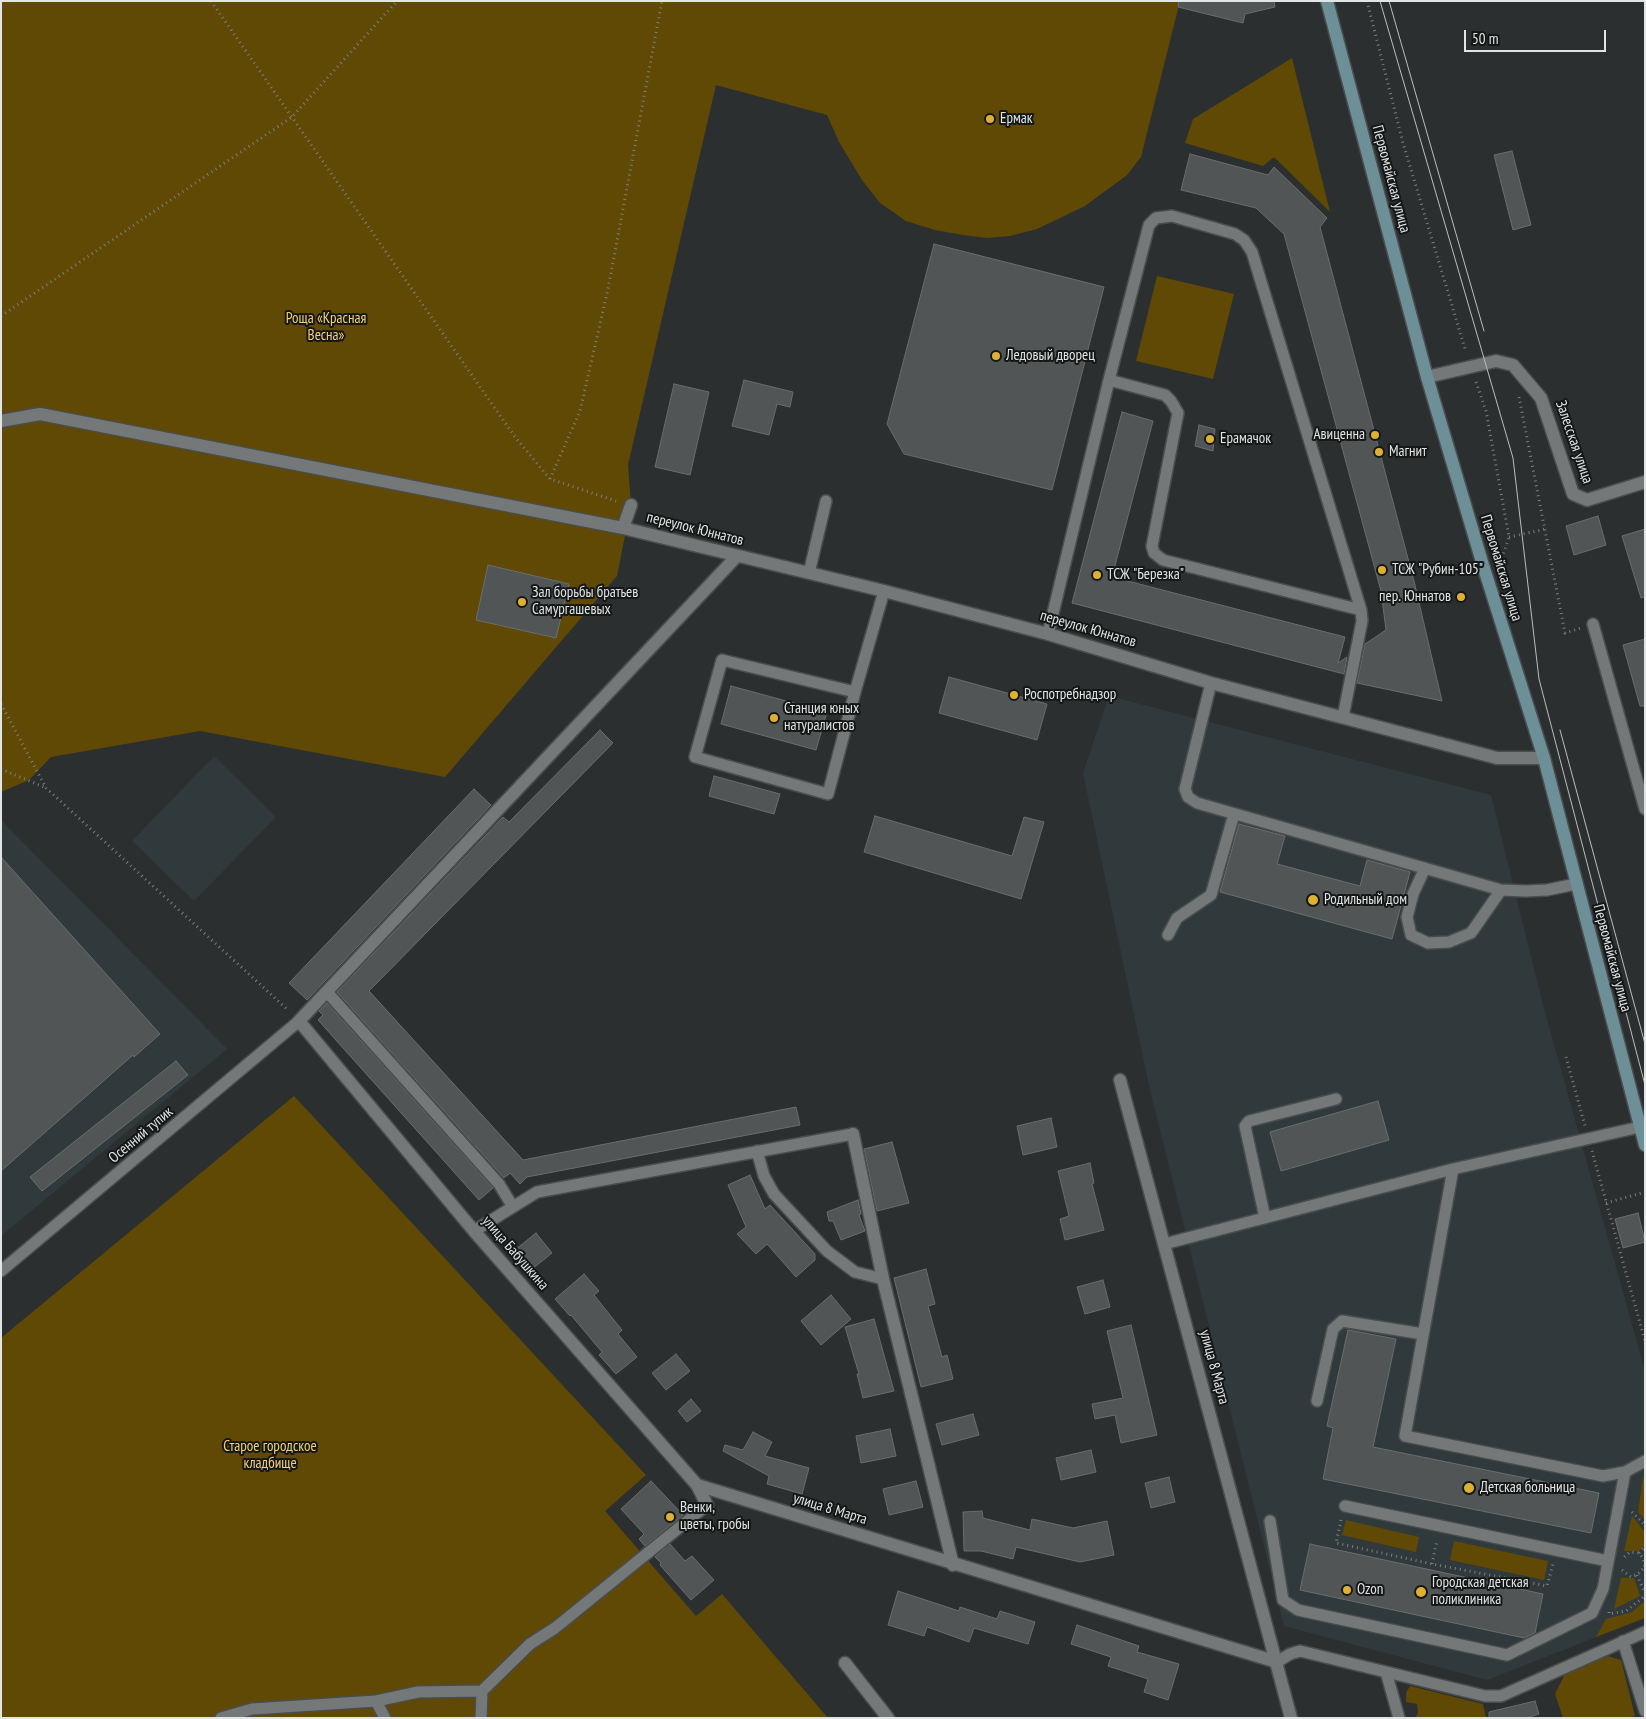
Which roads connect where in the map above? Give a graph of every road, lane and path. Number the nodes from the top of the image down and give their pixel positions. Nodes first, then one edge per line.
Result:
1 (211, 1) edge
2 (397, 1) edge
3 (662, 1) edge
4 (1327, 1) edge
5 (1367, 1) edge
6 (292, 116) junction
7 (1, 316) edge
8 (1470, 367) junction
9 (1427, 377) junction
10 (1109, 380) junction
11 (1518, 393) dead end
12 (1, 421) edge
13 (550, 480) junction
14 (1645, 482) edge
15 (826, 501) dead end
16 (631, 505) joint
17 (623, 528) junction
18 (1546, 529) junction
19 (1509, 537) junction
20 (737, 556) junction
21 (1482, 562) junction
22 (809, 573) junction
23 (1442, 574) dead end
24 (884, 591) junction
25 (1361, 610) junction
26 (1593, 624) joint
27 (1048, 634) junction
28 (1211, 683) junction
29 (855, 692) junction
30 (1, 704) edge
31 (1342, 717) junction
32 (1544, 758) junction
33 (1, 768) edge
34 (46, 788) junction
35 (1645, 809) edge
36 (1234, 814) junction
37 (1425, 868) junction
38 (1576, 884) junction
39 (1501, 890) junction
40 (1168, 935) dead end
41 (327, 992) junction
42 (299, 1021) junction
43 (1566, 1056) dead end
44 (1120, 1080) dead end
45 (1336, 1099) dead end
46 (1640, 1127) junction
47 (852, 1134) joint
48 (1588, 1138) junction
49 (1645, 1145) edge
50 (757, 1151) junction
51 (1453, 1169) junction
52 (1645, 1192) edge
53 (1606, 1203) junction
54 (514, 1206) junction
55 (1265, 1218) junction
56 (474, 1231) junction
57 (1164, 1244) junction
58 (1, 1271) edge
59 (883, 1279) junction
60 (1423, 1334) junction
61 (1645, 1341) edge
62 (1317, 1401) dead end
63 (1645, 1461) edge
64 (1625, 1472) junction
65 (698, 1485) junction
66 (707, 1505) joint
67 (1345, 1506) joint
68 (1631, 1512) dead end
69 (1270, 1521) dead end
70 (1645, 1525) edge
71 (1440, 1527) junction
72 (1645, 1547) edge
73 (1556, 1551) junction
74 (1639, 1553) junction
75 (1621, 1559) dead end
76 (1614, 1563) junction
77 (1432, 1564) junction
78 (953, 1565) junction
79 (1645, 1567) edge
80 (1637, 1575) junction
81 (1645, 1593) edge
82 (1645, 1632) edge
83 (1623, 1641) junction
84 (1277, 1662) junction
85 (845, 1664) dead end
86 (1386, 1672) junction
87 (482, 1691) junction
88 (376, 1701) junction
89 (1645, 1711) edge
90 (221, 1718) edge
91 (384, 1718) edge
92 (481, 1718) edge
93 (888, 1718) edge
94 (1291, 1718) edge
95 (1399, 1718) edge

1 - 6 path
2 - 6 path
3 - 13 path
4 - 9 main road, Первомайская улица
5 - 8 path
6 - 7 path
6 - 13 path
8 - 9 street, Залесская улица
8 - 14 street, Залесская улица
8 - 19 path
9 - 21 main road, Первомайская улица
10 - 25 lane
10 - 25 lane
10 - 27 lane
11 - 18 path
12 - 17 street, переулок Юннатов
13 - 16 path
15 - 22 lane
16 - 17 street
17 - 20 street, переулок Юннатов
18 - 19 path
18 - 26 path
19 - 21 path
20 - 22 street, переулок Юннатов
20 - 41 street
21 - 23 path
21 - 32 main road, Первомайская улица
22 - 24 street, переулок Юннатов
24 - 27 street, переулок Юннатов
24 - 29 lane
25 - 31 lane
26 - 35 lane
27 - 28 street, переулок Юннатов
28 - 31 street, переулок Юннатов
28 - 36 lane
29 - 29 lane
30 - 34 path
31 - 32 street, переулок Юннатов
32 - 38 main road, Первомайская улица
33 - 34 path
34 - 42 path
36 - 37 lane
36 - 40 lane
37 - 39 lane
37 - 39 lane
38 - 39 lane
38 - 46 main road, Первомайская улица
41 - 42 street
41 - 54 lane
42 - 56 street, улица Бабушкина
42 - 58 lane, Осенний тупик
43 - 48 path
44 - 57 street, улица 8 Марта
45 - 55 lane
46 - 48 lane
46 - 49 main road, Первомайская улица
47 - 50 lane
47 - 59 street
48 - 51 lane
48 - 53 path
50 - 54 lane
50 - 59 lane
51 - 55 lane
51 - 60 lane
52 - 53 path
53 - 61 path
54 - 56 lane
55 - 57 lane
56 - 65 street, улица Бабушкина
57 - 84 street, улица 8 Марта
59 - 78 street
60 - 62 lane
60 - 64 lane
63 - 64 lane
64 - 76 lane
65 - 66 street, улица Бабушкина
65 - 78 street, улица 8 Марта
66 - 87 lane
67 - 71 lane
67 - 77 path
68 - 70 path
69 - 76 lane
71 - 73 lane
71 - 77 path
72 - 74 path
73 - 76 lane
73 - 77 path
74 - 75 path
74 - 79 path
76 - 80 path
78 - 84 street, улица 8 Марта
79 - 80 path
80 - 81 path
82 - 83 lane
83 - 86 lane
83 - 89 lane
84 - 86 lane
84 - 94 street, улица 8 Марта
85 - 93 street
86 - 95 lane
87 - 88 lane
87 - 92 lane
88 - 90 lane
88 - 91 lane

